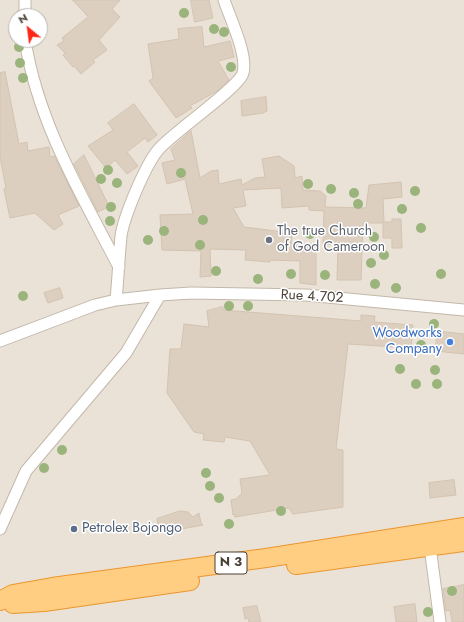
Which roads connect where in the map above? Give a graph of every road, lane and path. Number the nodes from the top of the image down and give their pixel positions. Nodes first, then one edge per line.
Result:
1 (224, 0) edge
2 (26, 48) edge
3 (119, 267) junction
4 (160, 295) junction
5 (116, 300) junction
6 (464, 310) edge
7 (0, 341) edge
8 (464, 527) edge
9 (0, 528) edge
10 (464, 542) edge
11 (430, 547) junction
12 (0, 602) edge
13 (440, 622) edge

1 - 3 street
2 - 3 street
3 - 5 street
4 - 5 street, Rue 4.702
4 - 6 street, Rue 4.702
4 - 9 street
5 - 7 street, Rue 4.702
8 - 12 highway, N 3
10 - 11 highway, N 3
11 - 12 highway, N 3
11 - 13 street

